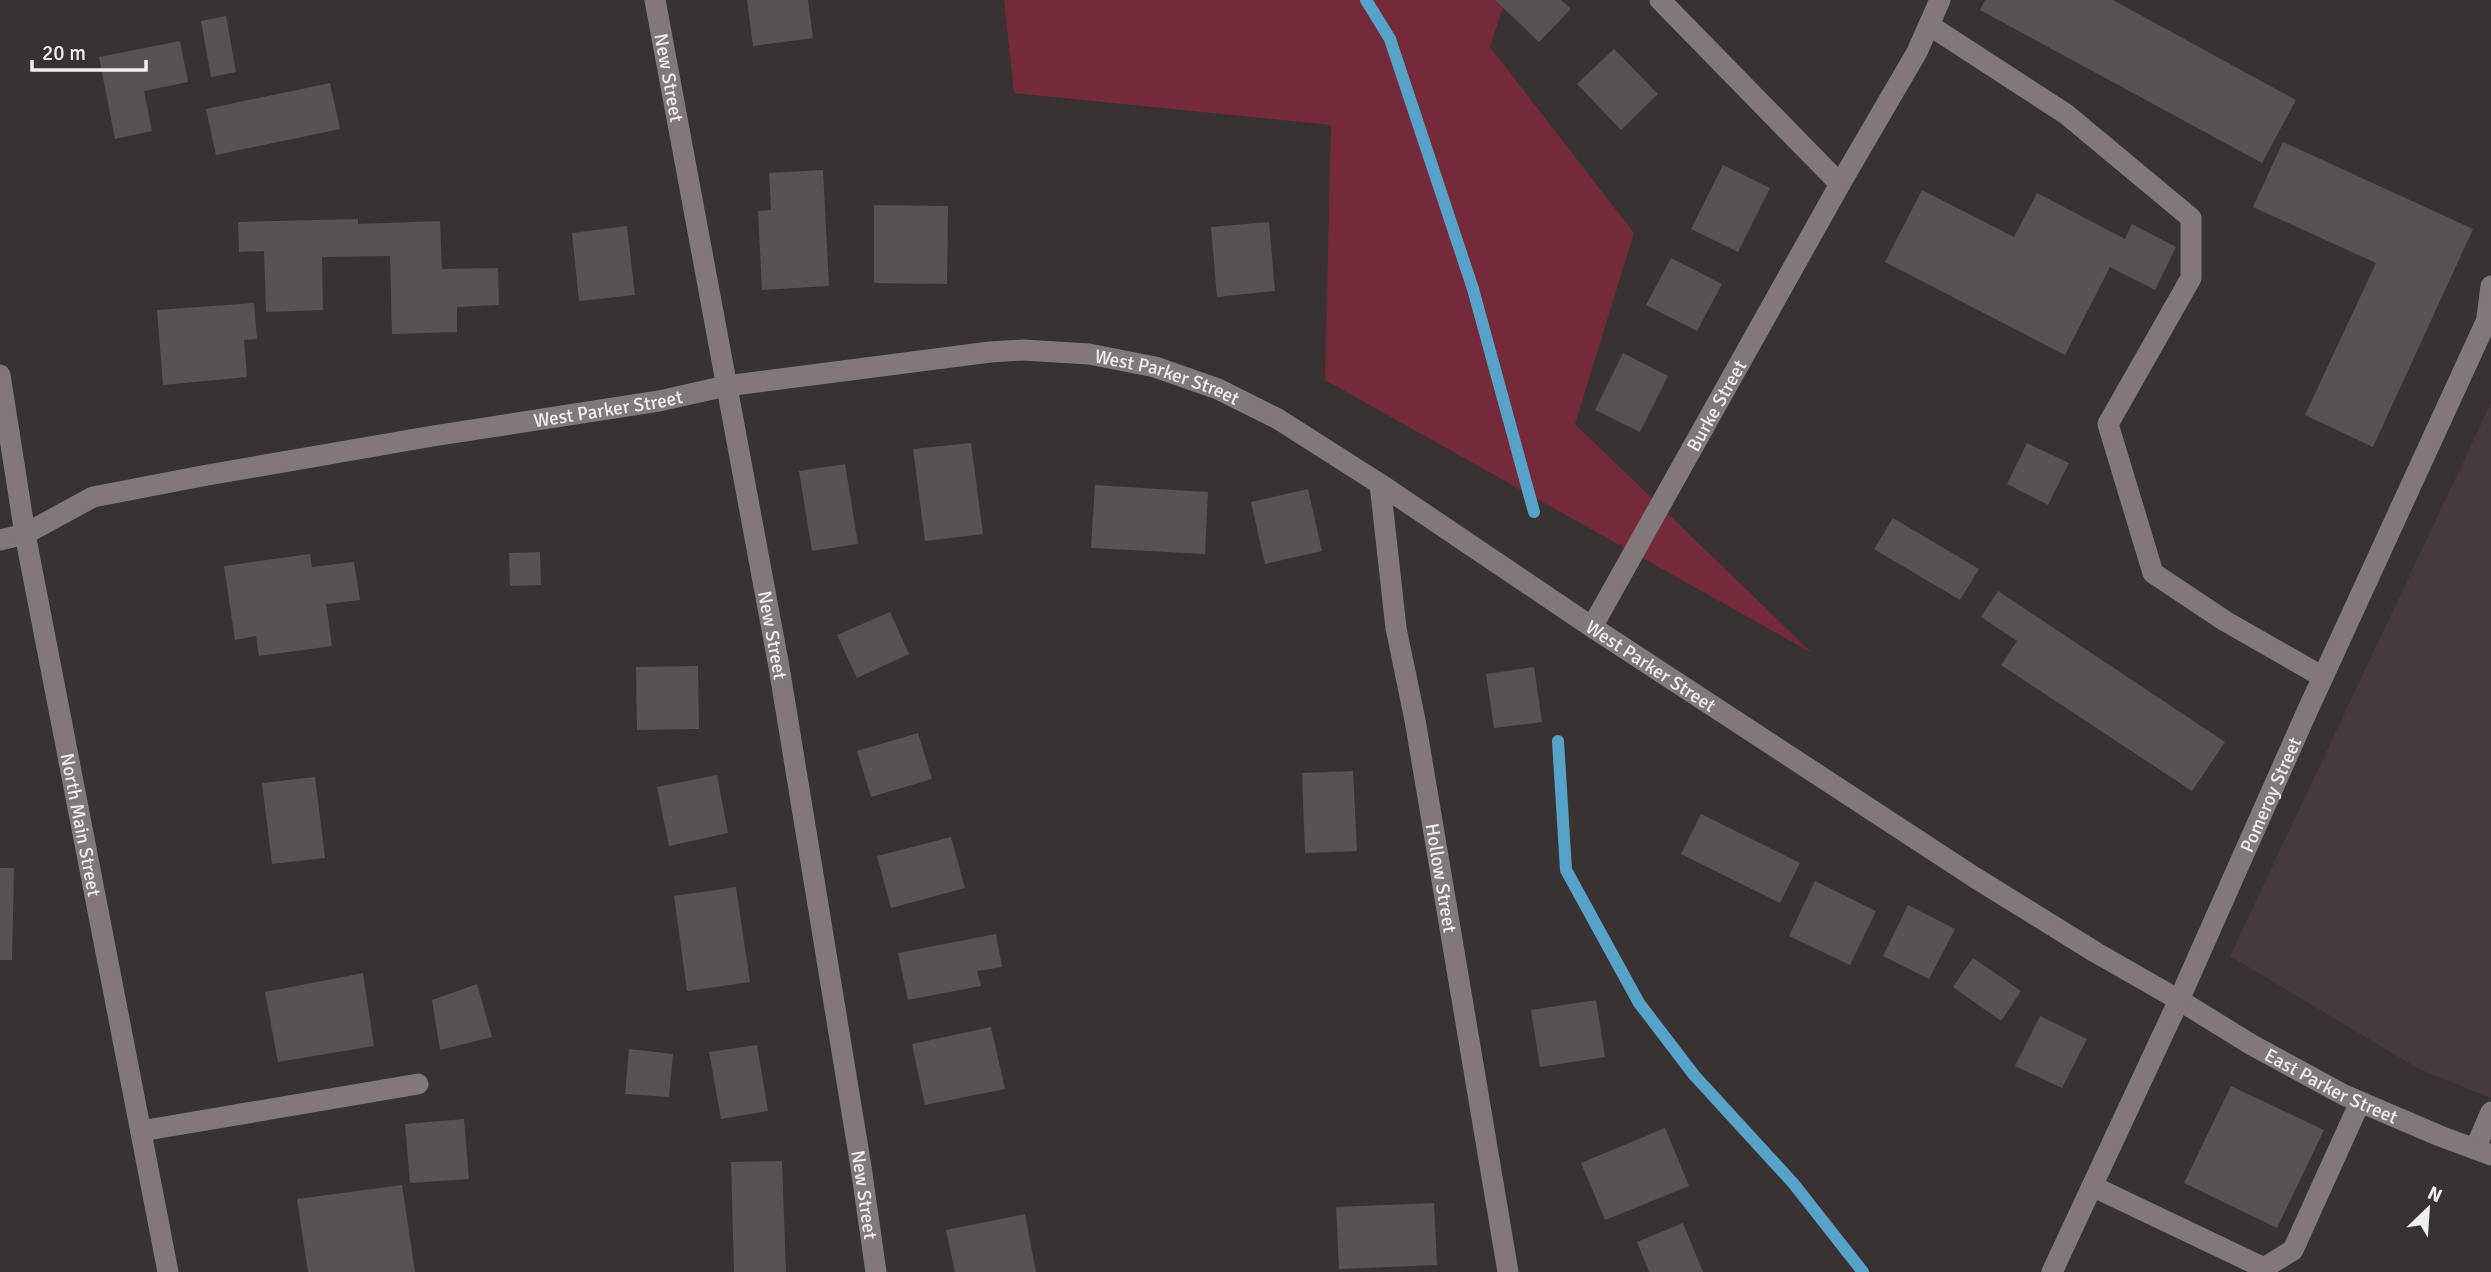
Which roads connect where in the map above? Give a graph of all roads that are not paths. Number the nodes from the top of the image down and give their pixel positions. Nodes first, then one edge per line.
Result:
1 (655, 0) edge
2 (1660, 0) edge
3 (1940, 0) edge
4 (1929, 25) junction
5 (1840, 184) junction
6 (2491, 286) edge
7 (2489, 314) edge
8 (0, 375) edge
9 (726, 386) junction
10 (1380, 484) junction
11 (26, 534) junction
12 (0, 540) edge
13 (1592, 627) junction
14 (2323, 677) junction
15 (2179, 1000) junction
16 (418, 1084) dead end
17 (2360, 1102) junction
18 (2491, 1112) edge
19 (141, 1130) junction
20 (2483, 1152) edge
21 (2092, 1186) junction
22 (168, 1272) edge
23 (876, 1272) edge
24 (1508, 1272) edge
25 (2052, 1272) edge

1 - 9 street, New Street
2 - 5 street
3 - 4 street, Burke Street
4 - 5 street, Burke Street
4 - 14 street
5 - 13 street, Burke Street
6 - 7 street, Pomeroy Street
7 - 14 street, Pomeroy Street
8 - 11 street, North Main Street
9 - 10 street, West Parker Street
9 - 11 street, West Parker Street
9 - 23 street, New Street
10 - 13 street, West Parker Street
10 - 24 street, Hollow Street
11 - 12 street, West Parker Street
11 - 19 street, North Main Street
13 - 15 street, West Parker Street
14 - 15 street, Pomeroy Street
15 - 17 street, East Parker Street
15 - 21 street, Pomeroy Street
16 - 19 street
17 - 20 street, East Parker Street
17 - 21 street
18 - 20 street
19 - 22 street, North Main Street
21 - 25 street, Pomeroy Street

